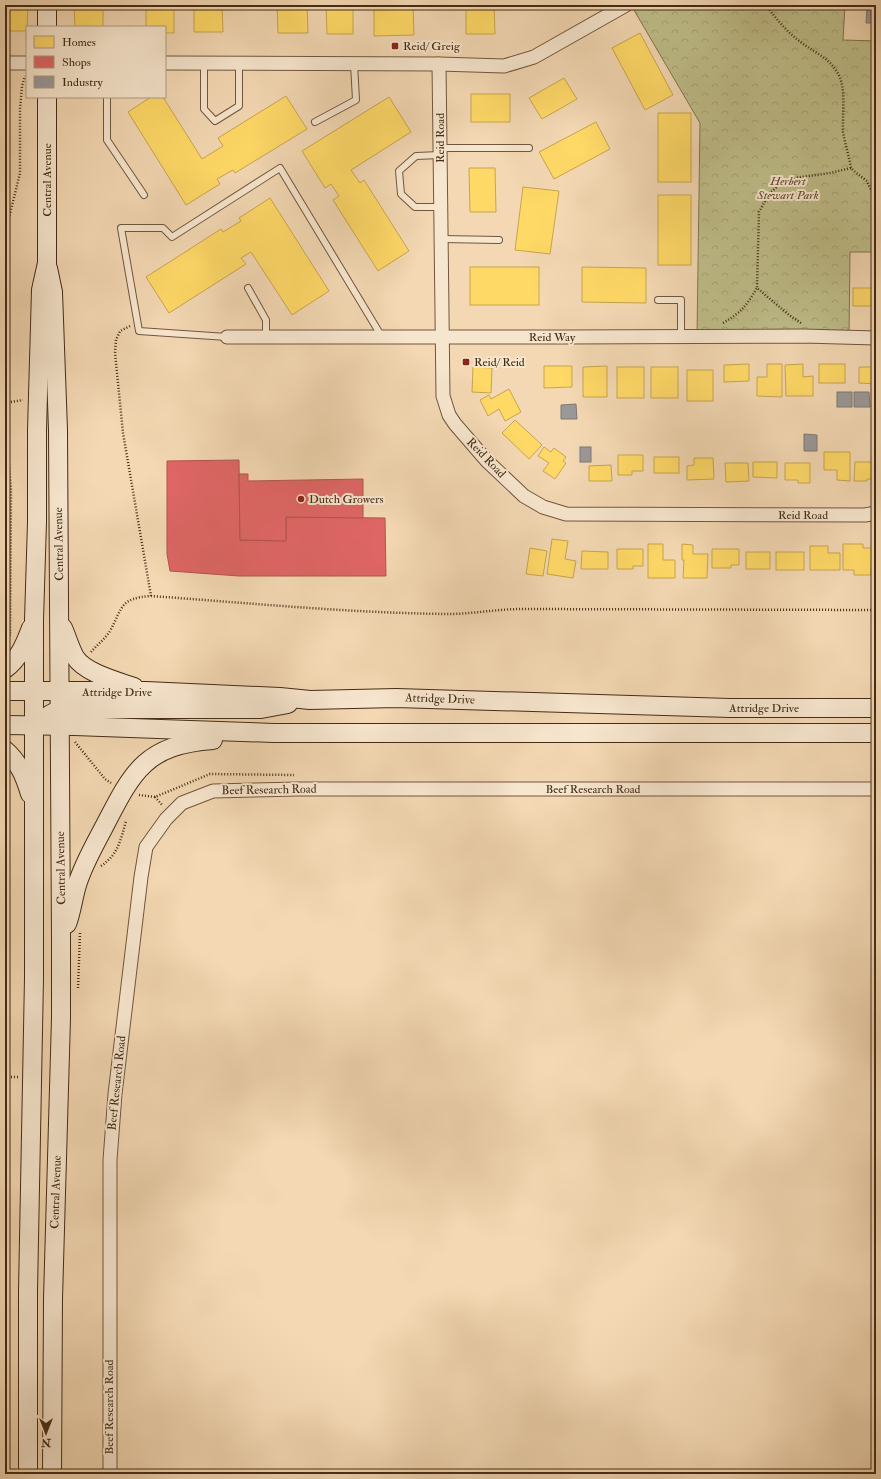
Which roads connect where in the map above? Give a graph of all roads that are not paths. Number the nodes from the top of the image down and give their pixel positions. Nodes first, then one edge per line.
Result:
1 (48, 5) edge
2 (626, 5) edge
3 (47, 26) edge
4 (5, 63) edge
5 (26, 63) edge
6 (204, 63) junction
7 (239, 63) junction
8 (166, 64) edge
9 (354, 64) junction
10 (439, 64) junction
11 (47, 98) edge
12 (107, 98) edge
13 (315, 122) dead end
14 (529, 148) dead end
15 (440, 152) junction
16 (144, 195) dead end
17 (440, 207) junction
18 (442, 239) junction
19 (499, 240) dead end
20 (47, 263) junction
21 (248, 288) dead end
22 (658, 300) dead end
23 (681, 336) junction
24 (227, 337) joint
25 (266, 337) junction
26 (442, 337) junction
27 (382, 338) junction
28 (876, 338) edge
29 (876, 514) edge
30 (34, 620) junction
31 (60, 620) junction
32 (5, 669) edge
33 (5, 691) edge
34 (35, 691) junction
35 (146, 691) junction
36 (310, 700) junction
37 (876, 708) edge
38 (60, 709) junction
39 (5, 725) edge
40 (34, 726) junction
41 (876, 733) edge
42 (274, 734) junction
43 (5, 750) edge
44 (876, 789) edge
45 (34, 806) junction
46 (61, 940) junction
47 (28, 1474) edge
48 (52, 1474) edge
49 (110, 1474) edge

1 - 3 main road
2 - 10 street
4 - 5 street
6 - 7 street
6 - 7 lane
6 - 8 street
7 - 9 street
9 - 10 street
9 - 13 lane
10 - 15 street, Reid Road
11 - 20 main road, Central Avenue
12 - 16 lane
14 - 15 lane
15 - 17 street, Reid Road
15 - 17 lane
17 - 18 street, Reid Road
18 - 19 lane
18 - 26 street, Reid Road
20 - 30 main road, Central Avenue
20 - 31 main road, Central Avenue
21 - 25 lane
22 - 23 lane
23 - 26 street, Reid Way
23 - 28 street, Reid Way
24 - 25 street, Reid Way
24 - 27 lane
25 - 27 street, Reid Way
26 - 27 street, Reid Way
26 - 29 street, Reid Road
30 - 32 main road
30 - 34 main road, Central Avenue
31 - 35 main road
31 - 38 main road, Central Avenue
33 - 34 main road, Attridge Drive
34 - 38 main road, Attridge Drive
34 - 40 main road, Central Avenue
35 - 36 main road, Attridge Drive
35 - 38 main road, Attridge Drive
36 - 37 main road, Attridge Drive
36 - 38 main road
38 - 40 main road, Attridge Drive
38 - 42 main road, Attridge Drive
38 - 46 main road, Central Avenue
39 - 40 main road, Attridge Drive
40 - 45 main road, Central Avenue
41 - 42 main road, Attridge Drive
42 - 46 main road
43 - 45 main road
44 - 49 street, Beef Research Road
45 - 47 main road, Central Avenue
46 - 48 main road, Central Avenue

